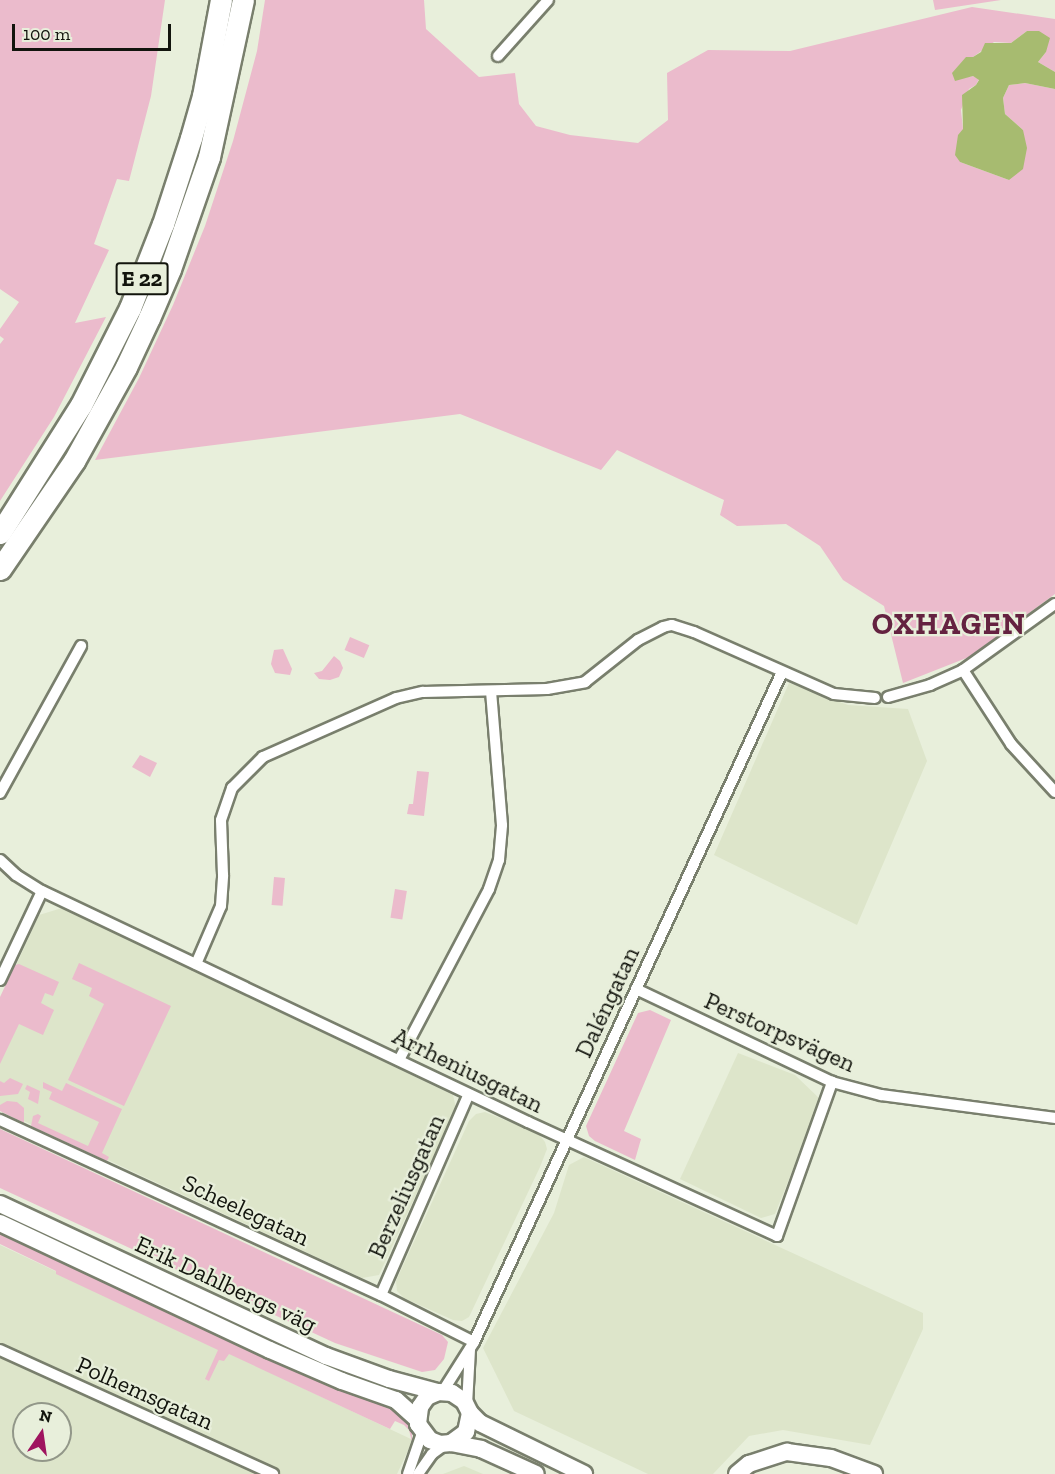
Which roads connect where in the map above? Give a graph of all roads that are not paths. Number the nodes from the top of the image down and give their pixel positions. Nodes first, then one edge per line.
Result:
1 (221, 0) edge
2 (243, 0) edge
3 (548, 0) edge
4 (498, 56) dead end
5 (0, 533) edge
6 (0, 569) edge
7 (1055, 604) edge
8 (81, 646) dead end
9 (963, 670) junction
10 (782, 672) junction
11 (491, 691) junction
12 (888, 697) dead end
13 (875, 698) dead end
14 (1055, 792) edge
15 (0, 793) edge
16 (0, 860) edge
17 (42, 891) junction
18 (196, 964) junction
19 (0, 980) edge
20 (636, 989) junction
21 (399, 1060) junction
22 (832, 1082) junction
23 (470, 1094) junction
24 (1055, 1118) edge
25 (0, 1120) edge
26 (567, 1140) junction
27 (0, 1204) edge
28 (0, 1223) edge
29 (381, 1295) junction
30 (472, 1345) junction
31 (0, 1350) edge
32 (440, 1391) junction
33 (468, 1409) junction
34 (420, 1426) junction
35 (448, 1444) junction
36 (757, 1467) edge
37 (273, 1474) edge
38 (408, 1474) edge
39 (418, 1474) edge
40 (536, 1474) edge
41 (584, 1474) edge
42 (737, 1474) edge
43 (874, 1474) edge

1 - 5 highway, E 22
2 - 6 highway, E 22
3 - 4 street
7 - 9 street
8 - 15 street
9 - 12 street
9 - 14 street
10 - 11 street
10 - 13 street
10 - 20 street, Daléngatan
11 - 18 street
11 - 21 street
16 - 17 street, Arrheniusgatan
17 - 18 street, Arrheniusgatan
17 - 19 street
18 - 21 street, Arrheniusgatan
20 - 22 street, Perstorpsvägen
20 - 26 street, Daléngatan
21 - 23 street, Arrheniusgatan
22 - 24 street, Perstorpsvägen
22 - 26 street, Arrheniusgatan
23 - 26 street, Arrheniusgatan
23 - 29 street, Berzeliusgatan
25 - 29 street, Scheelegatan
26 - 30 street, Daléngatan
27 - 32 main road, Erik Dahlbergs väg
28 - 34 main road, Erik Dahlbergs väg
29 - 30 street, Scheelegatan
30 - 32 street, Daléngatan
30 - 33 street, Daléngatan
31 - 37 street, Polhemsgatan
32 - 33 main road, Erik Dahlbergs väg
32 - 34 main road
33 - 35 main road
33 - 41 main road, Erik Dahlbergs väg
34 - 35 main road, Erik Dahlbergs väg
34 - 38 street
35 - 39 street
35 - 40 main road, Erik Dahlbergs väg
36 - 42 main road
36 - 43 main road

